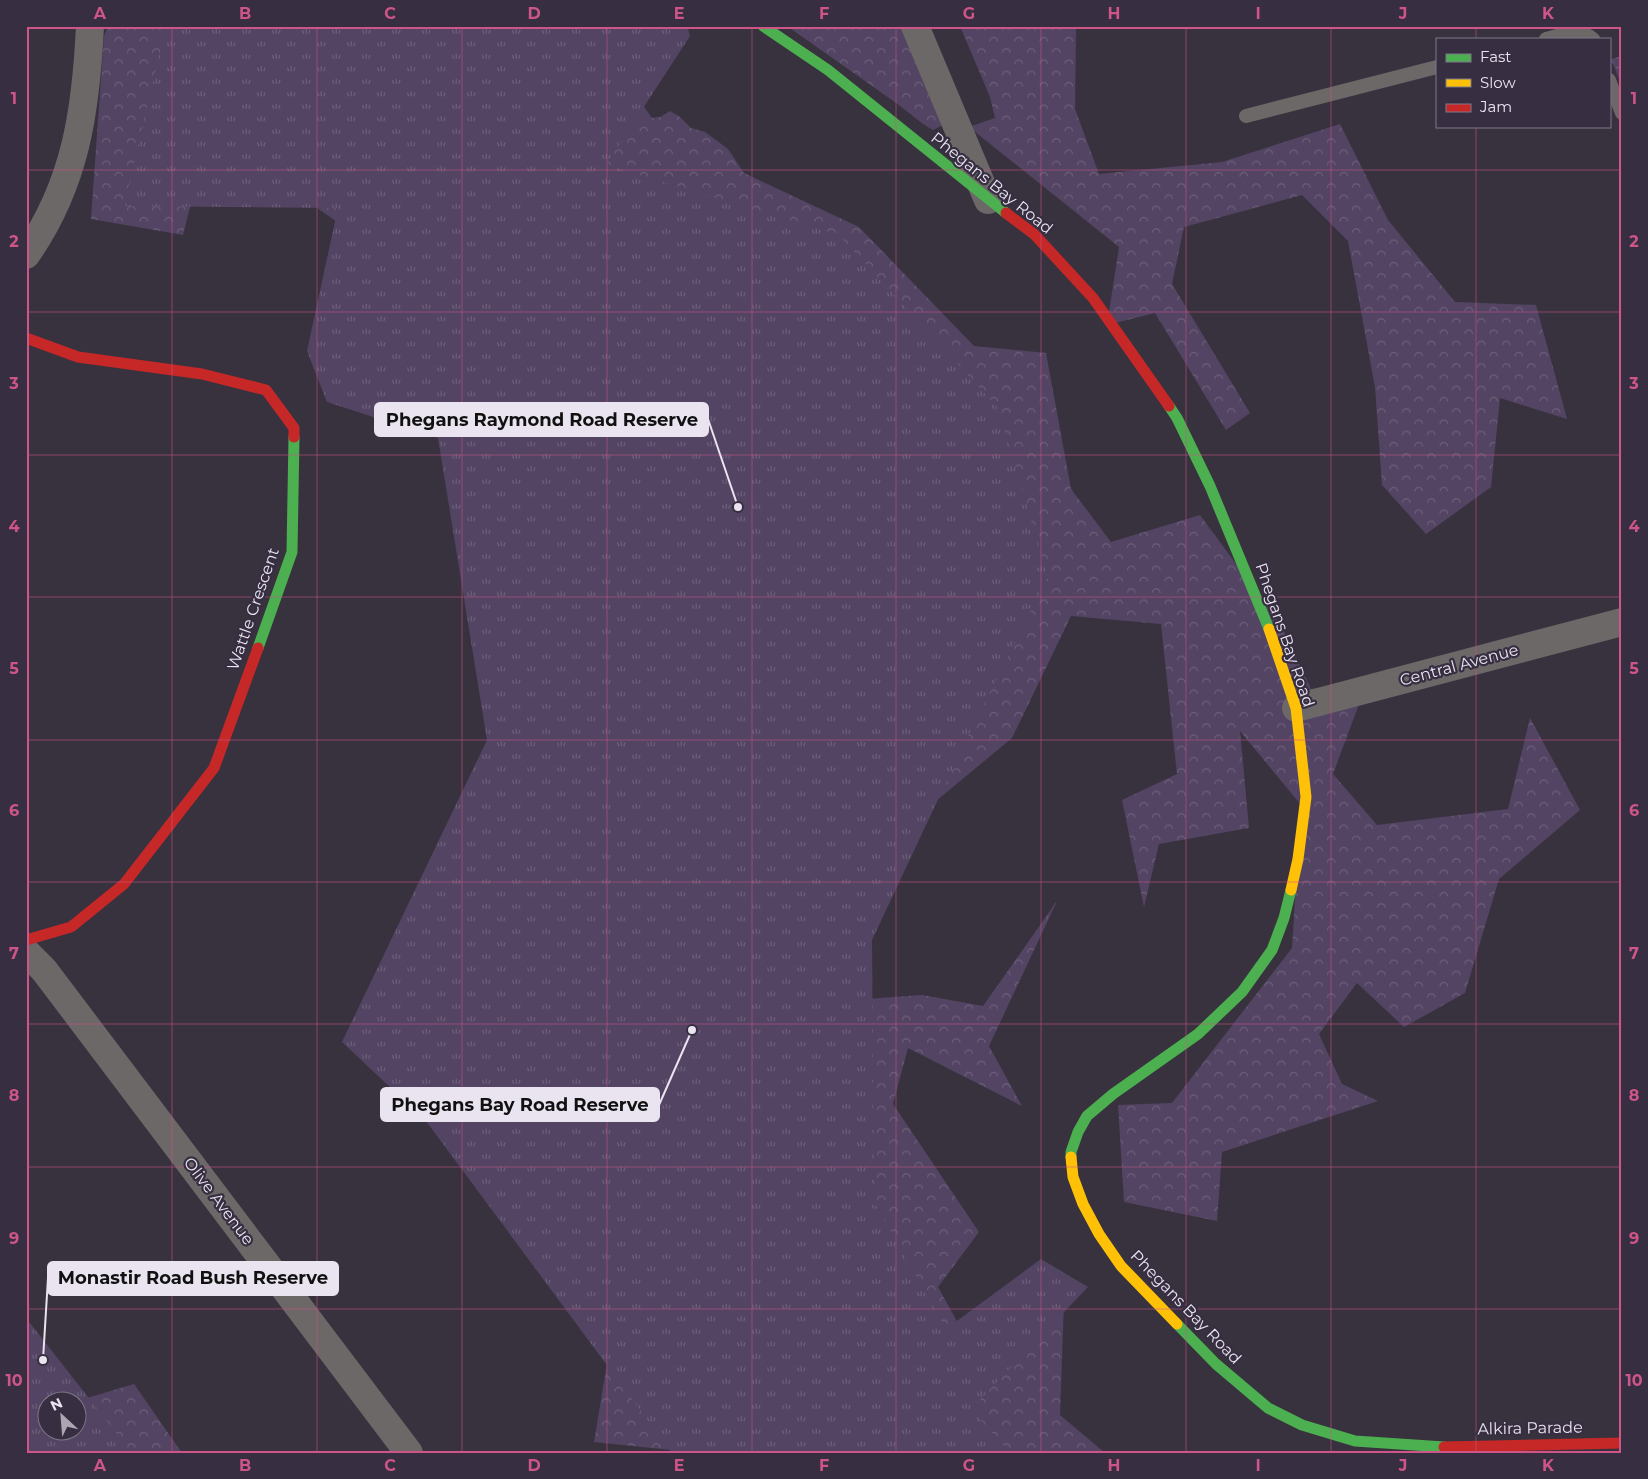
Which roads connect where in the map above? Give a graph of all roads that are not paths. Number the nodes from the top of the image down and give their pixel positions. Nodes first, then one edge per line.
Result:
1 (90, 26) edge
2 (763, 26) edge
3 (915, 26) edge
4 (1550, 38) edge
5 (1592, 38) edge
6 (1436, 67) edge
7 (1610, 83) edge
8 (1622, 113) edge
9 (1246, 116) dead end
10 (988, 200) junction
11 (26, 255) edge
12 (26, 338) edge
13 (1622, 622) edge
14 (1296, 708) junction
15 (26, 940) edge
16 (26, 952) edge
17 (1622, 1443) edge
18 (1438, 1446) joint
19 (409, 1453) edge

1 - 11 street
2 - 10 street, Phegans Bay Road
3 - 10 street
4 - 5 lane
6 - 9 lane
7 - 8 lane
10 - 14 street, Phegans Bay Road
12 - 15 street, Wattle Crescent
13 - 14 street, Central Avenue
14 - 18 street, Phegans Bay Road
16 - 19 street, Olive Avenue
17 - 18 street, Alkira Parade

